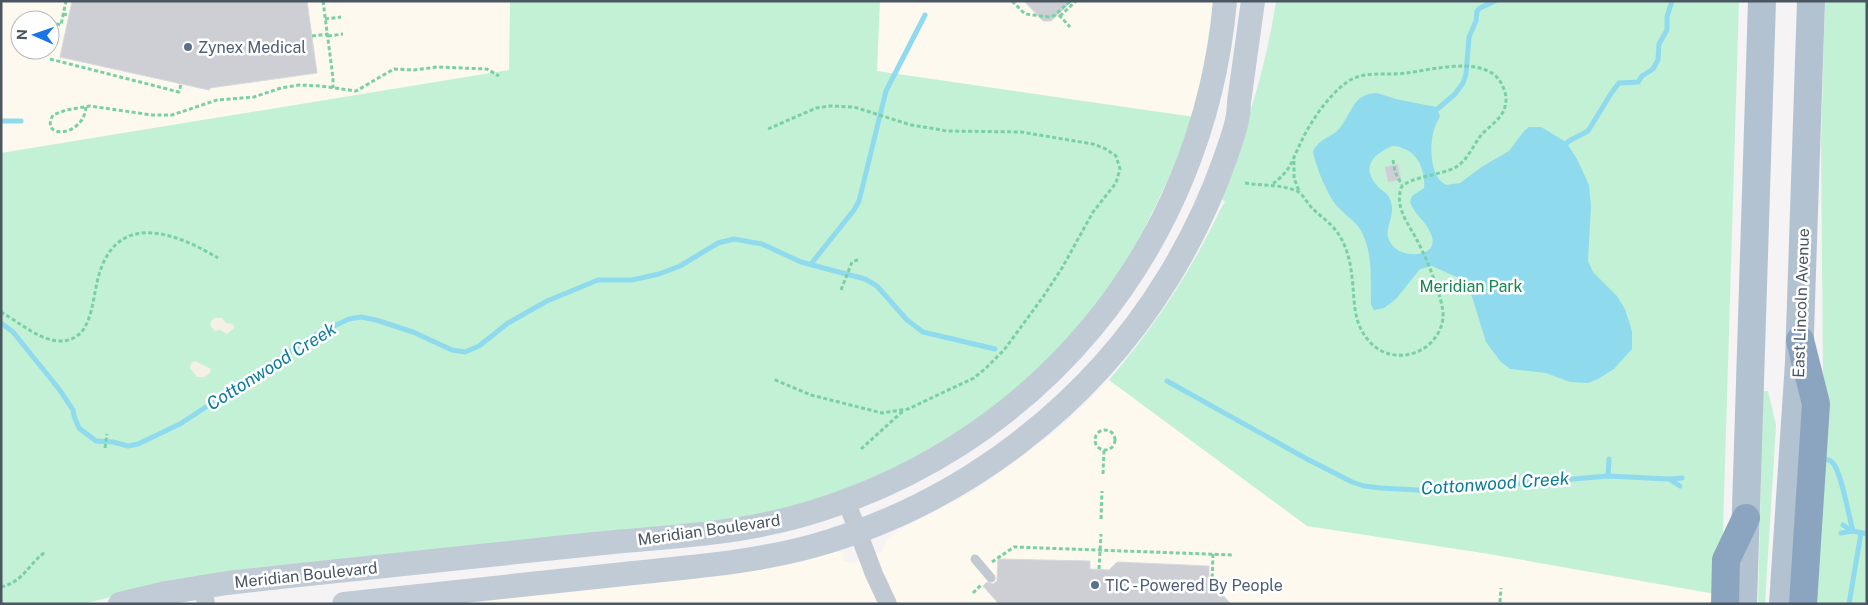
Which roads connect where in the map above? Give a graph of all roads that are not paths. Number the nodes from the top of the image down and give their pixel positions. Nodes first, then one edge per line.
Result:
1 (1225, 1) edge
2 (1253, 1) edge
3 (1265, 1) edge
4 (1743, 1) edge
5 (1762, 1) edge
6 (1811, 1) edge
7 (1239, 114) junction
8 (1756, 194) junction
9 (1800, 340) junction
10 (846, 500) junction
11 (1746, 518) junction
12 (858, 532) junction
13 (974, 559) dead end
14 (991, 578) dead end
15 (205, 595) edge
16 (120, 604) edge
17 (344, 604) edge
18 (888, 604) edge
19 (1725, 604) edge
20 (1743, 604) edge
21 (1783, 604) edge
22 (1803, 604) edge

1 - 10 main road, Meridian Boulevard
2 - 7 main road, Meridian Boulevard
3 - 7 main road
4 - 8 main road
5 - 8 main road
6 - 9 main road, East Lincoln Avenue
7 - 12 main road, Meridian Boulevard
8 - 11 main road
9 - 21 main road, East Lincoln Avenue
9 - 22 highway
10 - 12 street
10 - 15 main road, Meridian Boulevard
11 - 19 highway
11 - 20 main road
12 - 17 main road, Meridian Boulevard
12 - 18 street
13 - 14 lane
15 - 16 main road, Meridian Boulevard

